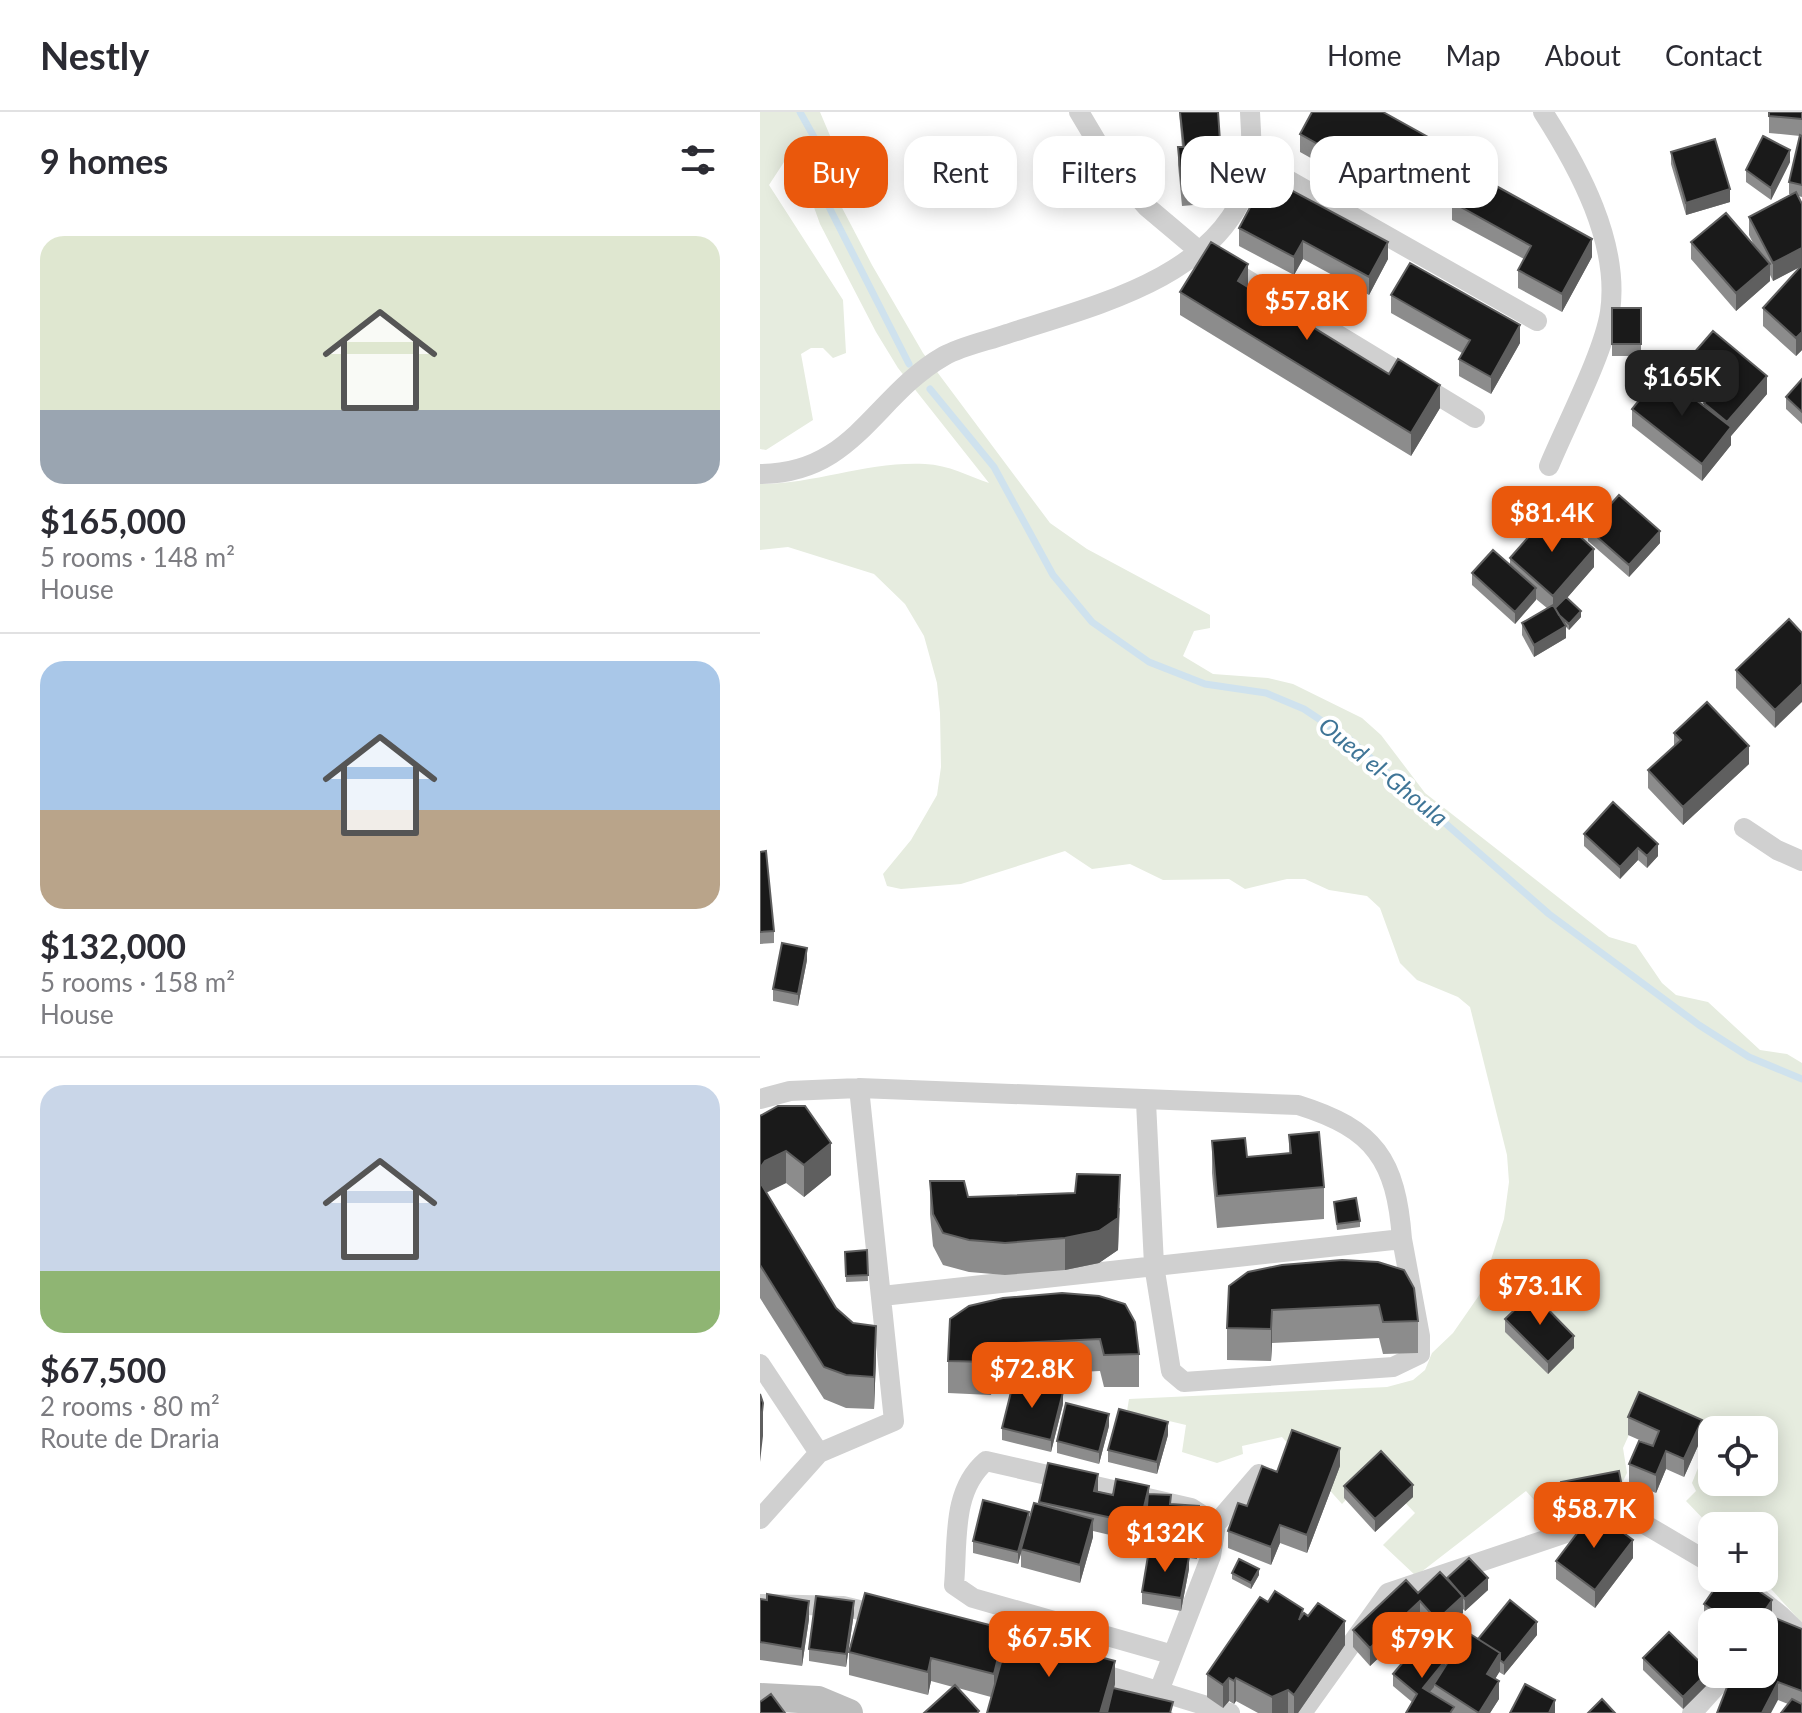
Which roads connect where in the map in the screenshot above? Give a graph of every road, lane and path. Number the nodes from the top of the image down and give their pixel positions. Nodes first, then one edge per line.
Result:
1 (1079, 112) edge
2 (1250, 112) edge
3 (1543, 112) edge
4 (1251, 136) edge
5 (1294, 183) edge
6 (1235, 208) edge
7 (1198, 250) junction
8 (1537, 321) dead end
9 (1475, 418) dead end
10 (1549, 466) dead end
11 (760, 474) edge
12 (1744, 828) dead end
13 (1802, 861) edge
14 (859, 1088) junction
15 (760, 1099) edge
16 (1146, 1102) junction
17 (1402, 1239) junction
18 (1154, 1265) junction
19 (882, 1296) junction
20 (760, 1364) edge
21 (819, 1453) junction
22 (1259, 1474) edge
23 (760, 1519) edge
24 (1216, 1524) junction
25 (1698, 1556) edge
26 (1751, 1592) edge
27 (760, 1604) edge
28 (1780, 1615) junction
29 (1778, 1617) edge
30 (908, 1622) edge
31 (1802, 1636) edge
32 (1170, 1654) junction
33 (1073, 1665) edge
34 (1714, 1688) edge
35 (1159, 1691) junction
36 (760, 1697) edge
37 (849, 1713) edge
38 (1230, 1713) edge
39 (1302, 1713) edge
40 (1692, 1713) edge

1 - 7 street
2 - 4 street
3 - 10 street
5 - 8 street
6 - 7 street
7 - 9 street
7 - 11 street
12 - 13 street
14 - 15 street
14 - 16 street
14 - 19 street
16 - 17 street
16 - 18 street
17 - 18 street
17 - 18 street
18 - 19 street
19 - 21 street
20 - 21 street
21 - 23 street
22 - 24 street
24 - 32 street
24 - 32 street
25 - 39 street
26 - 28 street
27 - 30 street
28 - 29 street
28 - 31 street
32 - 35 street
33 - 35 street
34 - 40 street
35 - 38 street
36 - 37 main road

